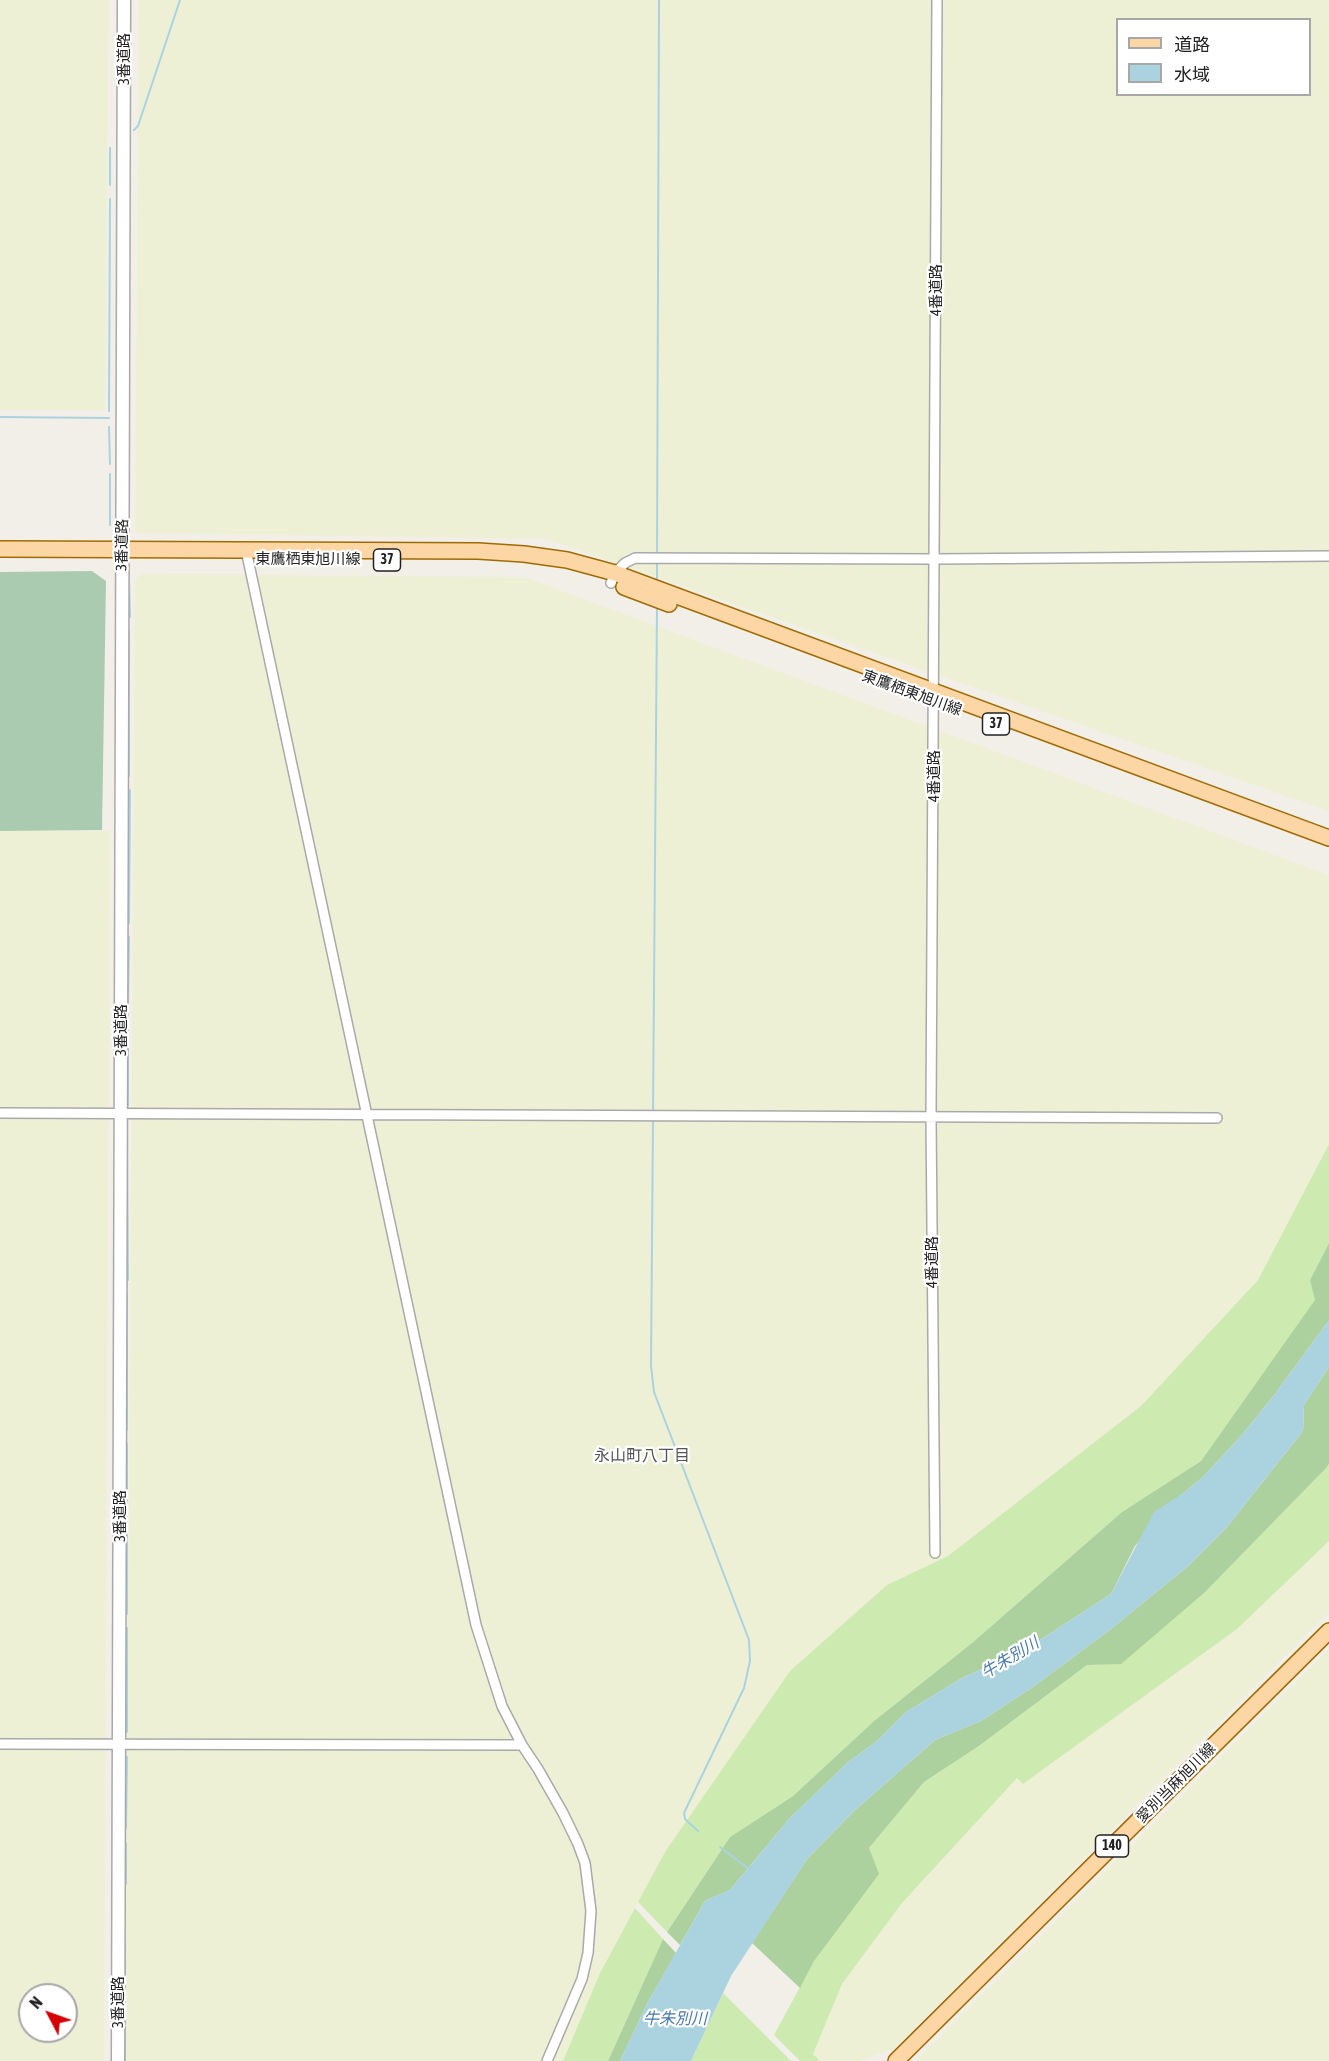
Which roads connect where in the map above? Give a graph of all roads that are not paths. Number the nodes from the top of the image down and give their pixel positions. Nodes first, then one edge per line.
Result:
1 (124, 0) edge
2 (938, 0) edge
3 (0, 549) edge
4 (247, 554) junction
5 (122, 555) junction
6 (1329, 556) edge
7 (0, 559) edge
8 (935, 559) junction
9 (613, 578) junction
10 (934, 697) junction
11 (1329, 838) edge
12 (1329, 848) edge
13 (0, 1113) edge
14 (121, 1114) junction
15 (367, 1114) junction
16 (931, 1117) junction
17 (1217, 1118) dead end
18 (934, 1553) dead end
19 (1329, 1631) edge
20 (0, 1744) edge
21 (119, 1745) junction
22 (522, 1745) junction
23 (118, 2061) edge
24 (548, 2061) edge
25 (896, 2061) edge

1 - 5 street, 3番道路
2 - 8 street, 4番道路
3 - 5 main road, 東鷹栖東旭川線 / 37
4 - 5 main road, 東鷹栖東旭川線 / 37
4 - 9 main road, 東鷹栖東旭川線 / 37
4 - 15 street
5 - 7 main road, 東鷹栖東旭川線 / 37
5 - 14 street, 3番道路
6 - 8 street
8 - 9 street
8 - 10 street, 4番道路
9 - 10 main road, 東鷹栖東旭川線 / 37
10 - 11 main road, 東鷹栖東旭川線 / 37
10 - 12 main road, 東鷹栖東旭川線 / 37
10 - 16 street, 4番道路
13 - 14 street
14 - 15 street
14 - 21 street, 3番道路
15 - 16 street
15 - 22 street
16 - 17 street
16 - 18 street, 4番道路
19 - 25 main road, 愛別当麻旭川線 / 140
20 - 21 street
21 - 22 street
21 - 23 street, 3番道路
22 - 24 street

